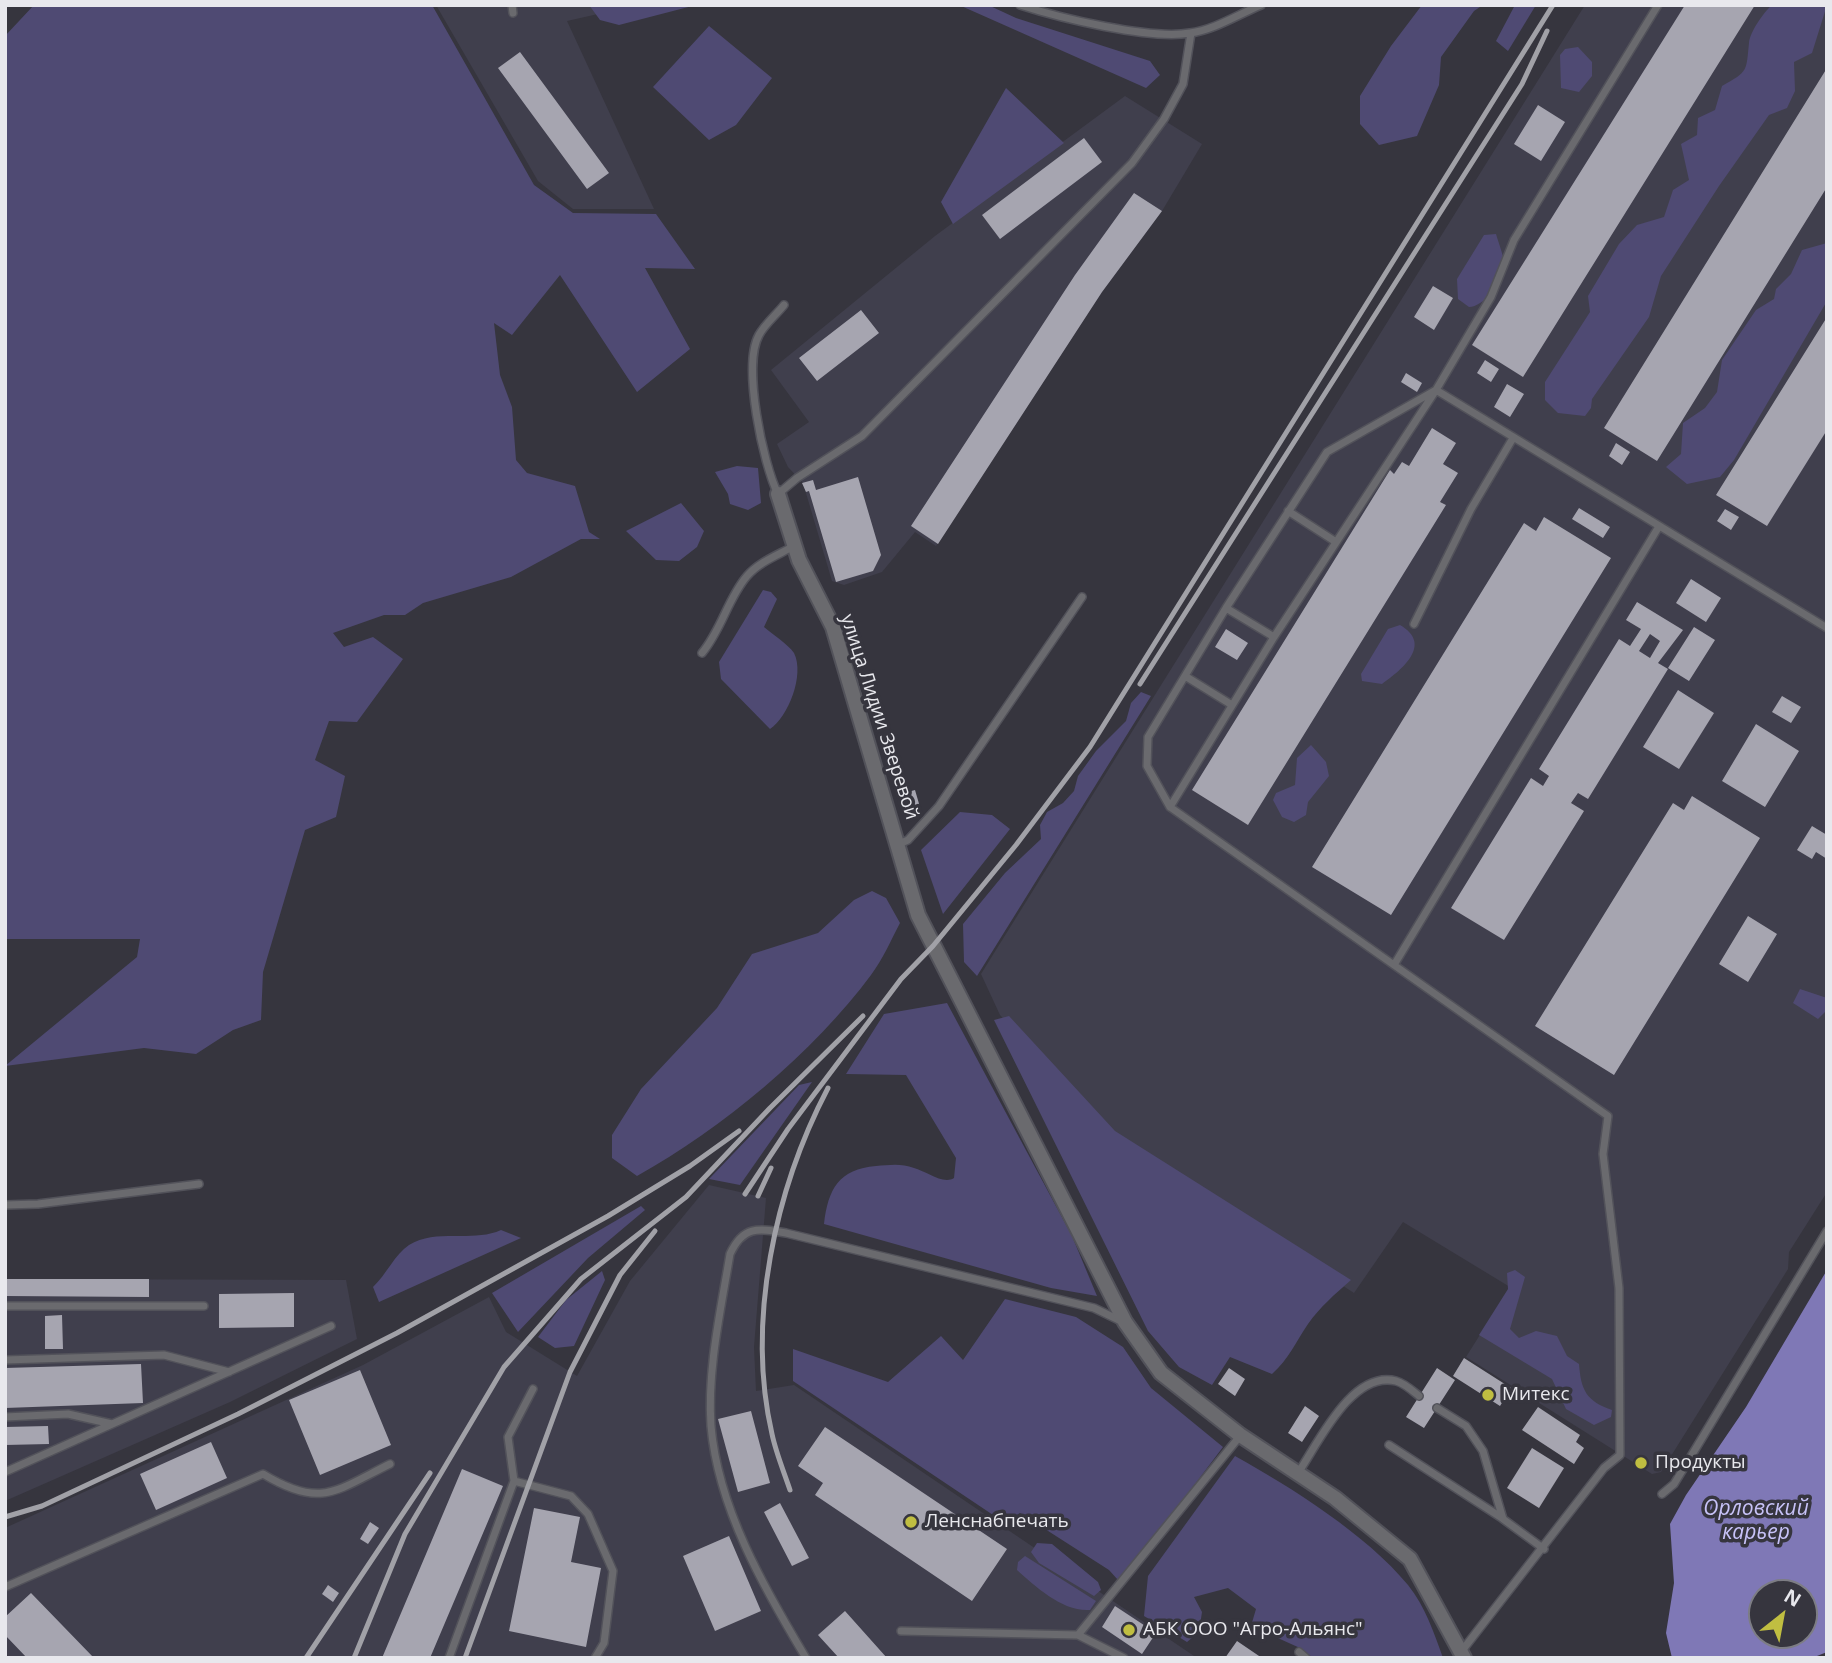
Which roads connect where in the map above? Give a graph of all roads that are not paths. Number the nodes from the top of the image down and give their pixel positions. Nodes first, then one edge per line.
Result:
1 (1020, 5) edge
2 (1261, 5) edge
3 (1658, 5) edge
4 (1191, 33) junction
5 (784, 305) dead end
6 (1436, 390) junction
7 (1513, 438) junction
8 (778, 494) junction
9 (1288, 512) junction
10 (1658, 528) junction
11 (1336, 542) junction
12 (794, 546) junction
13 (1083, 597) dead end
14 (1226, 608) junction
15 (1414, 624) dead end
16 (1827, 628) edge
17 (1274, 637) junction
18 (702, 653) dead end
19 (1185, 676) junction
20 (1232, 705) junction
21 (1170, 807) junction
22 (899, 844) junction
23 (1394, 965) junction
24 (199, 1184) dead end
25 (5, 1205) edge
26 (1827, 1231) edge
27 (5, 1306) edge
28 (204, 1306) dead end
29 (1125, 1322) junction
30 (331, 1326) dead end
31 (5, 1360) edge
32 (229, 1372) junction
33 (533, 1389) dead end
34 (1419, 1396) dead end
35 (1437, 1408) dead end
36 (5, 1417) edge
37 (112, 1424) junction
38 (1240, 1435) junction
39 (1388, 1446) dead end
40 (390, 1464) dead end
41 (5, 1472) edge
42 (1298, 1474) junction
43 (514, 1481) junction
44 (1662, 1494) dead end
45 (1503, 1519) junction
46 (1544, 1549) junction
47 (5, 1587) edge
48 (901, 1631) dead end
49 (1078, 1634) junction
50 (1462, 1655) edge
51 (449, 1658) edge
52 (595, 1658) edge
53 (806, 1658) edge
54 (1124, 1658) edge

1 - 4 lane
2 - 4 lane
3 - 6 lane
4 - 8 lane
5 - 8 lane
6 - 7 lane
6 - 9 lane
6 - 11 lane
7 - 10 lane
7 - 15 lane
8 - 12 street, улица Лидии Зверевой
9 - 11 lane
9 - 14 lane
10 - 16 lane
10 - 23 lane
11 - 17 lane
12 - 18 lane
12 - 22 street, улица Лидии Зверевой
13 - 22 lane
14 - 17 lane
14 - 19 lane
17 - 20 lane
19 - 20 lane
19 - 21 lane
20 - 21 lane
21 - 23 lane
22 - 29 street, улица Лидии Зверевой
23 - 46 lane
24 - 25 lane
26 - 44 lane
27 - 28 lane
29 - 38 street, улица Лидии Зверевой
29 - 53 lane
30 - 32 lane
31 - 32 lane
32 - 37 lane
33 - 43 lane
34 - 42 lane
35 - 45 lane
36 - 37 lane
37 - 41 lane
38 - 42 street, улица Лидии Зверевой
38 - 49 lane
39 - 45 lane
40 - 47 lane
42 - 50 street, улица Лидии Зверевой
43 - 51 lane
43 - 52 lane
45 - 46 lane
46 - 50 lane
48 - 49 lane
49 - 54 lane

